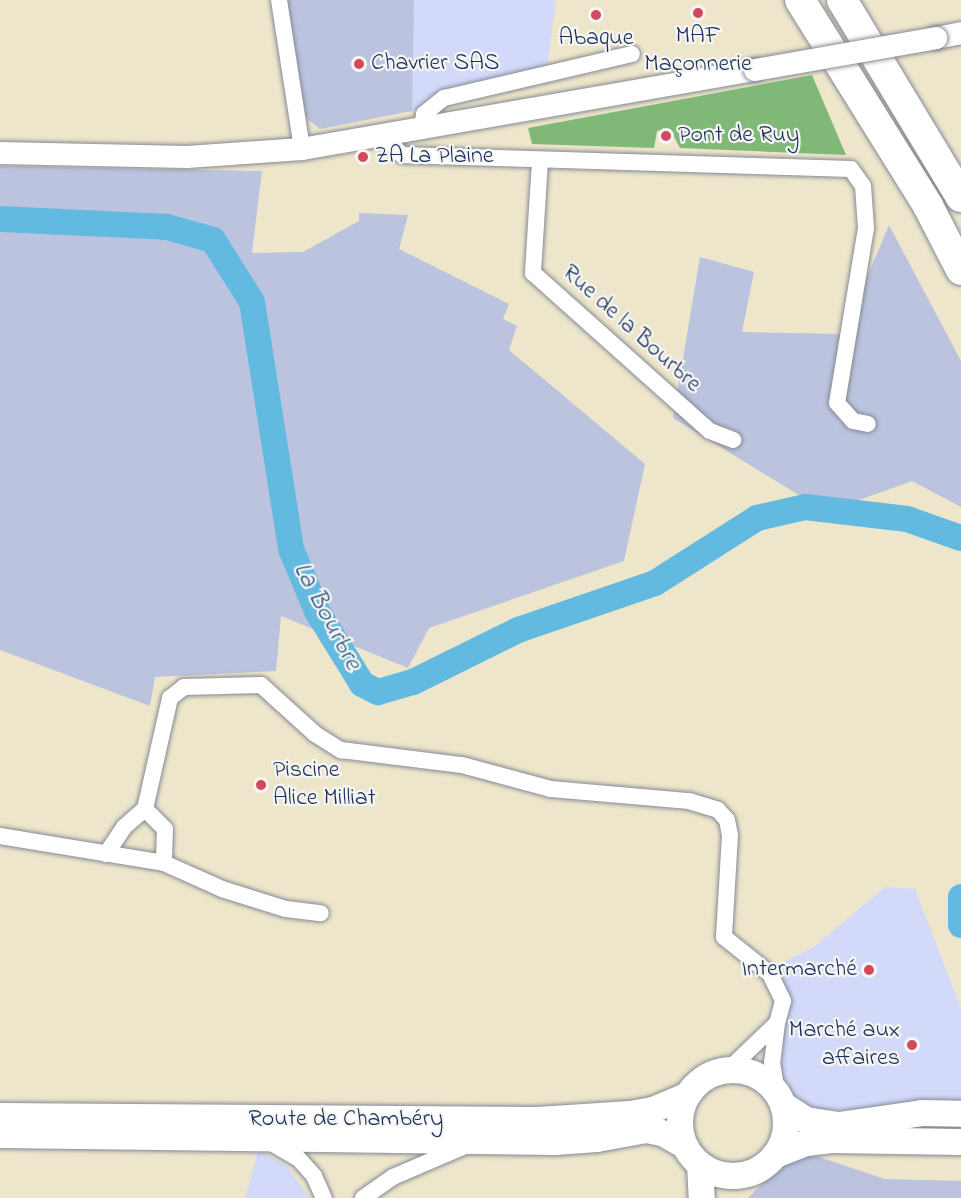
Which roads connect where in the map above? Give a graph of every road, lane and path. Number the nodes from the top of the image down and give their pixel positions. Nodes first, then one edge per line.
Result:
1 (279, 0) edge
2 (800, 0) edge
3 (843, 0) edge
4 (961, 33) edge
5 (632, 54) dead end
6 (422, 129) junction
7 (384, 136) junction
8 (302, 149) junction
9 (0, 153) edge
10 (540, 161) junction
11 (961, 197) edge
12 (961, 270) edge
13 (868, 424) dead end
14 (733, 440) dead end
15 (145, 809) junction
16 (0, 836) edge
17 (106, 854) junction
18 (164, 863) junction
19 (321, 913) dead end
20 (777, 1023) junction
21 (727, 1071) junction
22 (688, 1095) junction
23 (780, 1100) junction
24 (961, 1114) edge
25 (0, 1116) edge
26 (0, 1135) edge
27 (262, 1139) junction
28 (476, 1140) junction
29 (961, 1142) edge
30 (775, 1155) junction
31 (693, 1156) junction
32 (738, 1176) junction
33 (324, 1198) edge
34 (363, 1198) edge
35 (702, 1198) edge
36 (719, 1198) edge

1 - 8 street
2 - 12 highway
3 - 11 highway
4 - 6 main road, bridge
5 - 6 street
6 - 7 main road
7 - 8 main road
7 - 10 street
8 - 9 main road
10 - 13 street
10 - 14 street, Rue de la Bourbre
15 - 17 street
15 - 18 street
15 - 20 street
16 - 17 street
17 - 18 street
18 - 19 street
20 - 21 street
20 - 23 street
21 - 22 main road
21 - 23 main road
22 - 25 main road, Route de Chambéry
22 - 31 main road
23 - 24 main road
23 - 30 main road
26 - 27 main road, Route de Chambéry
27 - 28 main road, Route de Chambéry
27 - 33 street
28 - 31 main road, Route de Chambéry
28 - 34 street
29 - 30 main road
30 - 32 main road
31 - 32 main road
31 - 35 main road
32 - 36 main road

